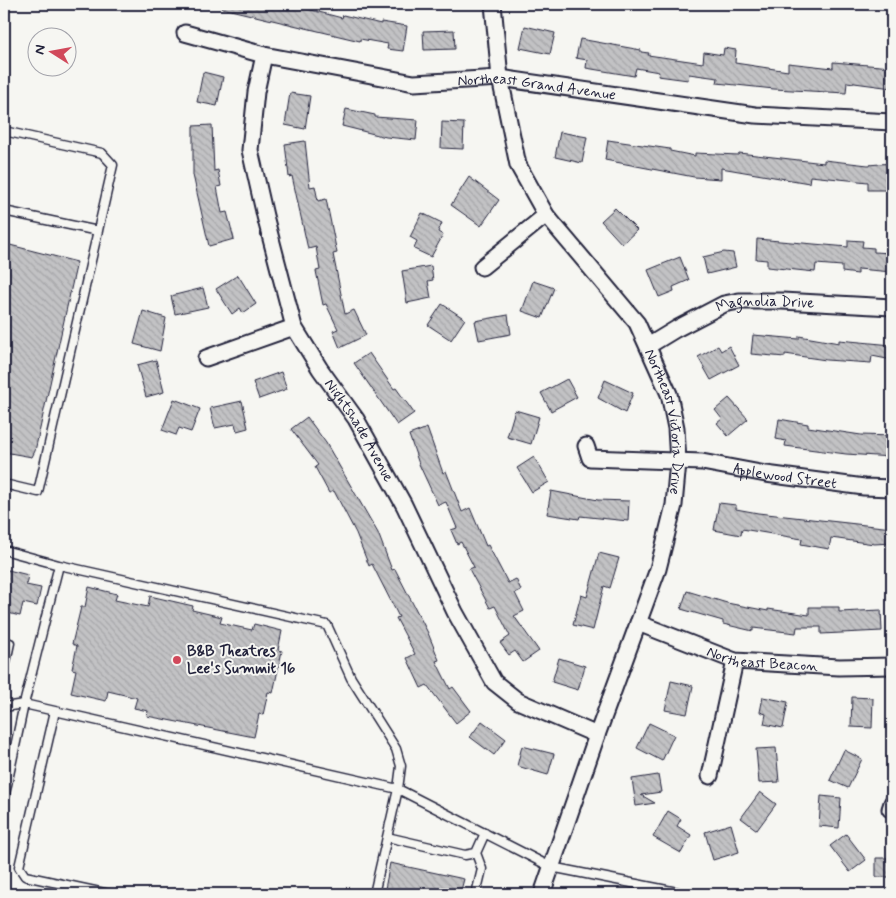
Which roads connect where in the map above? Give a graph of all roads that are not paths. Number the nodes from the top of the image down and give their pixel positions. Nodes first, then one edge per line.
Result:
1 (493, 4) edge
2 (185, 33) dead end
3 (264, 55) junction
4 (500, 78) junction
5 (892, 122) edge
6 (4, 131) edge
7 (4, 212) edge
8 (546, 215) junction
9 (98, 232) junction
10 (482, 267) dead end
11 (892, 307) edge
12 (294, 327) junction
13 (648, 346) junction
14 (206, 358) dead end
15 (586, 446) dead end
16 (678, 462) junction
17 (4, 484) edge
18 (892, 488) edge
19 (4, 550) edge
20 (59, 565) junction
21 (638, 623) junction
22 (4, 642) edge
23 (735, 661) junction
24 (892, 666) edge
25 (4, 671) edge
26 (24, 704) junction
27 (4, 707) edge
28 (55, 711) junction
29 (596, 735) junction
30 (710, 776) dead end
31 (398, 789) junction
32 (4, 800) edge
33 (485, 833) junction
34 (387, 836) junction
35 (476, 853) junction
36 (550, 867) junction
37 (109, 894) edge
38 (374, 894) edge
39 (476, 894) edge
40 (542, 894) edge
41 (682, 894) edge

1 - 4 street, Northeast Victoria Drive
2 - 3 street, Northeast Grand Avenue
3 - 4 street, Northeast Grand Avenue
3 - 12 street, Nightshade Avenue
4 - 5 street, Northeast Grand Avenue
4 - 8 street, Northeast Victoria Drive
6 - 9 lane
7 - 9 lane
8 - 10 street
8 - 13 street, Northeast Victoria Drive
9 - 17 lane
11 - 13 street, Magnolia Drive
12 - 14 street
12 - 29 street, Nightshade Avenue
13 - 16 street, Northeast Victoria Drive
15 - 16 street, Applewood Street
16 - 18 street, Applewood Street
16 - 21 street, Northeast Victoria Drive
19 - 20 lane
20 - 26 lane
20 - 31 lane
21 - 23 street, Northeast Beacon
21 - 29 street, Northeast Victoria Drive
22 - 25 lane
23 - 24 street, Northeast Beacon
23 - 30 street
26 - 27 lane
26 - 28 lane
26 - 32 lane
28 - 31 lane
28 - 37 lane
29 - 36 street, Northeast Victoria Drive
31 - 33 lane
31 - 34 lane
33 - 35 lane
33 - 36 lane
34 - 35 lane
34 - 38 lane
35 - 39 lane
36 - 40 street, Northeast Victoria Drive
36 - 41 lane

